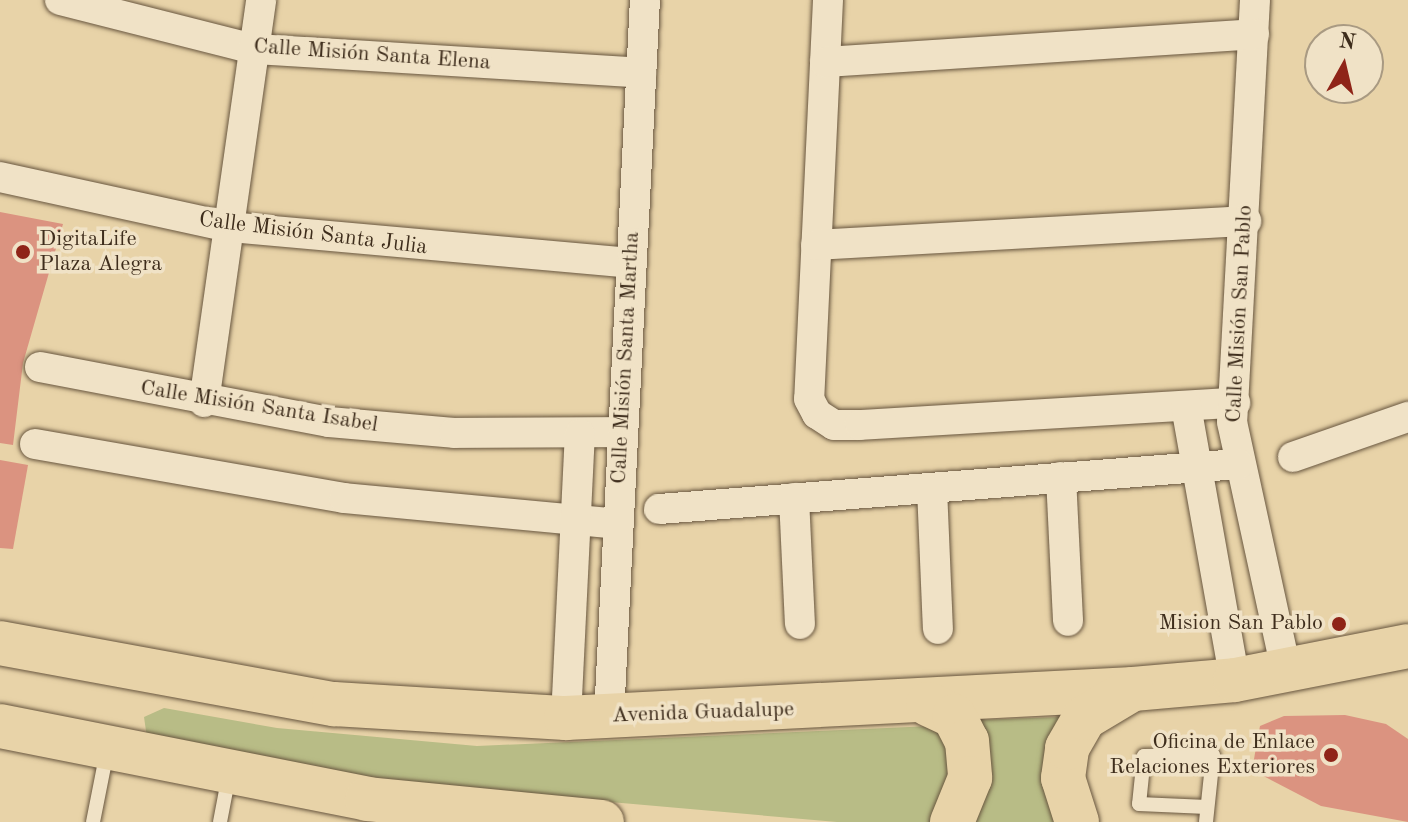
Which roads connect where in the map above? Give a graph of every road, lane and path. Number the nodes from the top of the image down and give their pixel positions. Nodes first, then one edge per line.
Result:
1 (60, 0) edge
2 (261, 0) edge
3 (645, 0) edge
4 (828, 0) edge
5 (1255, 0) edge
6 (1254, 34) junction
7 (254, 49) junction
8 (825, 62) junction
9 (641, 73) junction
10 (0, 177) edge
11 (1246, 221) junction
12 (229, 227) junction
13 (816, 245) junction
14 (629, 263) junction
15 (40, 367) dead end
16 (204, 402) junction
17 (1235, 403) junction
18 (1186, 406) junction
19 (1408, 417) edge
20 (623, 432) junction
21 (580, 434) junction
22 (35, 444) dead end
23 (1293, 457) dead end
24 (1238, 464) junction
25 (1198, 467) junction
26 (1061, 477) junction
27 (932, 488) junction
28 (794, 498) junction
29 (659, 509) dead end
30 (576, 519) junction
31 (618, 524) junction
32 (1068, 621) dead end
33 (800, 624) dead end
34 (938, 629) dead end
35 (0, 643) edge
36 (1408, 646) edge
37 (1286, 670) junction
38 (1235, 680) junction
39 (1133, 689) junction
40 (928, 704) junction
41 (609, 717) junction
42 (566, 718) junction
43 (0, 726) edge
44 (107, 751) junction
45 (229, 775) junction
46 (432, 814) edge
47 (1206, 815) edge
48 (93, 822) edge
49 (220, 822) edge
50 (602, 822) edge
51 (952, 822) edge
52 (1077, 822) edge

1 - 7 street, Calle Misión Santa Elena
2 - 7 street
3 - 9 street, Calle Misión Santa Martha
4 - 8 street
5 - 6 street, Calle Misión San Pablo
6 - 8 street
6 - 11 street, Calle Misión San Pablo
7 - 9 street, Calle Misión Santa Elena
7 - 12 street
8 - 13 street
9 - 14 street, Calle Misión Santa Martha
10 - 12 street, Calle Misión Santa Julia
11 - 13 street
11 - 17 street, Calle Misión San Pablo
12 - 14 street, Calle Misión Santa Julia
12 - 16 street
13 - 18 street
14 - 20 street, Calle Misión Santa Martha
15 - 16 street, Calle Misión Santa Isabel
16 - 21 street, Calle Misión Santa Isabel
17 - 18 street
17 - 24 street, Calle Misión San Pablo
18 - 25 street, Calle Misión San Pablo
19 - 23 street
20 - 21 street, Calle Misión Santa Isabel
20 - 31 street, Calle Misión Santa Martha
21 - 30 street, Calle Misión Santa Martha
22 - 30 street
24 - 25 street
24 - 37 street, Calle Misión San Pablo
25 - 26 street
25 - 38 street, Calle Misión San Pablo
26 - 27 street
26 - 32 street
27 - 28 street
27 - 34 street
28 - 29 street
28 - 33 street
30 - 31 street
30 - 42 street, Calle Misión Santa Martha
31 - 41 street, Calle Misión Santa Martha
35 - 42 main road, Avenida Guadalupe
36 - 37 main road, Avenida Guadalupe
37 - 38 main road, Avenida Guadalupe
38 - 39 main road, Avenida Guadalupe
39 - 40 main road, Avenida Guadalupe
39 - 52 main road
40 - 41 main road, Avenida Guadalupe
40 - 51 main road
41 - 42 main road, Avenida Guadalupe
43 - 44 main road
44 - 45 main road
44 - 48 lane
45 - 46 main road
45 - 49 lane
46 - 50 main road
47 - 47 lane

